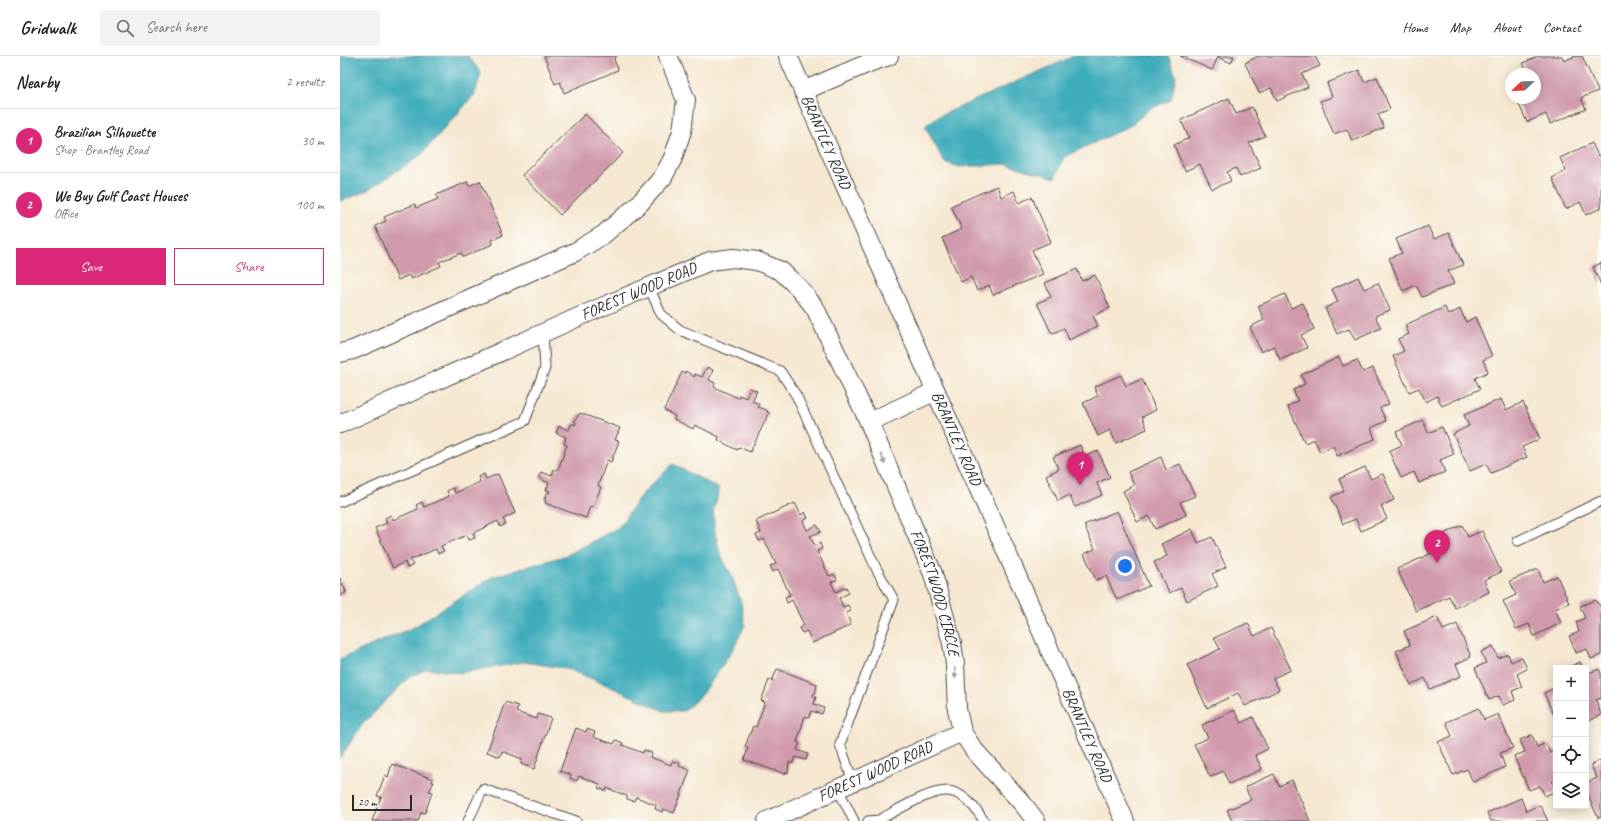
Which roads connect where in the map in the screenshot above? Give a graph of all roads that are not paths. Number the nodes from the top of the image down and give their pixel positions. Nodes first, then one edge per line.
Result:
1 (668, 56) edge
2 (788, 56) edge
3 (888, 56) edge
4 (804, 91) junction
5 (649, 287) junction
6 (543, 333) junction
7 (340, 353) edge
8 (936, 392) junction
9 (868, 422) junction
10 (340, 424) edge
11 (1601, 501) edge
12 (340, 502) edge
13 (1518, 540) dead end
14 (962, 732) junction
15 (845, 785) junction
16 (468, 821) edge
17 (576, 821) edge
18 (767, 821) edge
19 (854, 821) edge
20 (868, 821) edge
21 (984, 821) edge
22 (1036, 821) edge
23 (1125, 821) edge

1 - 7 street
2 - 4 street, BRANTLEY ROAD
3 - 4 street
4 - 8 street, BRANTLEY ROAD
5 - 6 street, FOREST WOOD ROAD
5 - 9 street, FOREST WOOD ROAD
5 - 15 lane
6 - 10 street, FOREST WOOD ROAD
6 - 12 lane
8 - 9 street
8 - 23 street, BRANTLEY ROAD
9 -> 14 street, FORESTWOOD CIRCLE
11 - 13 lane
14 - 15 street, FOREST WOOD ROAD
14 - 22 street, FORESTWOOD CIRCLE
15 - 18 street, FOREST WOOD ROAD
15 - 19 lane
16 - 17 lane
20 - 21 lane

